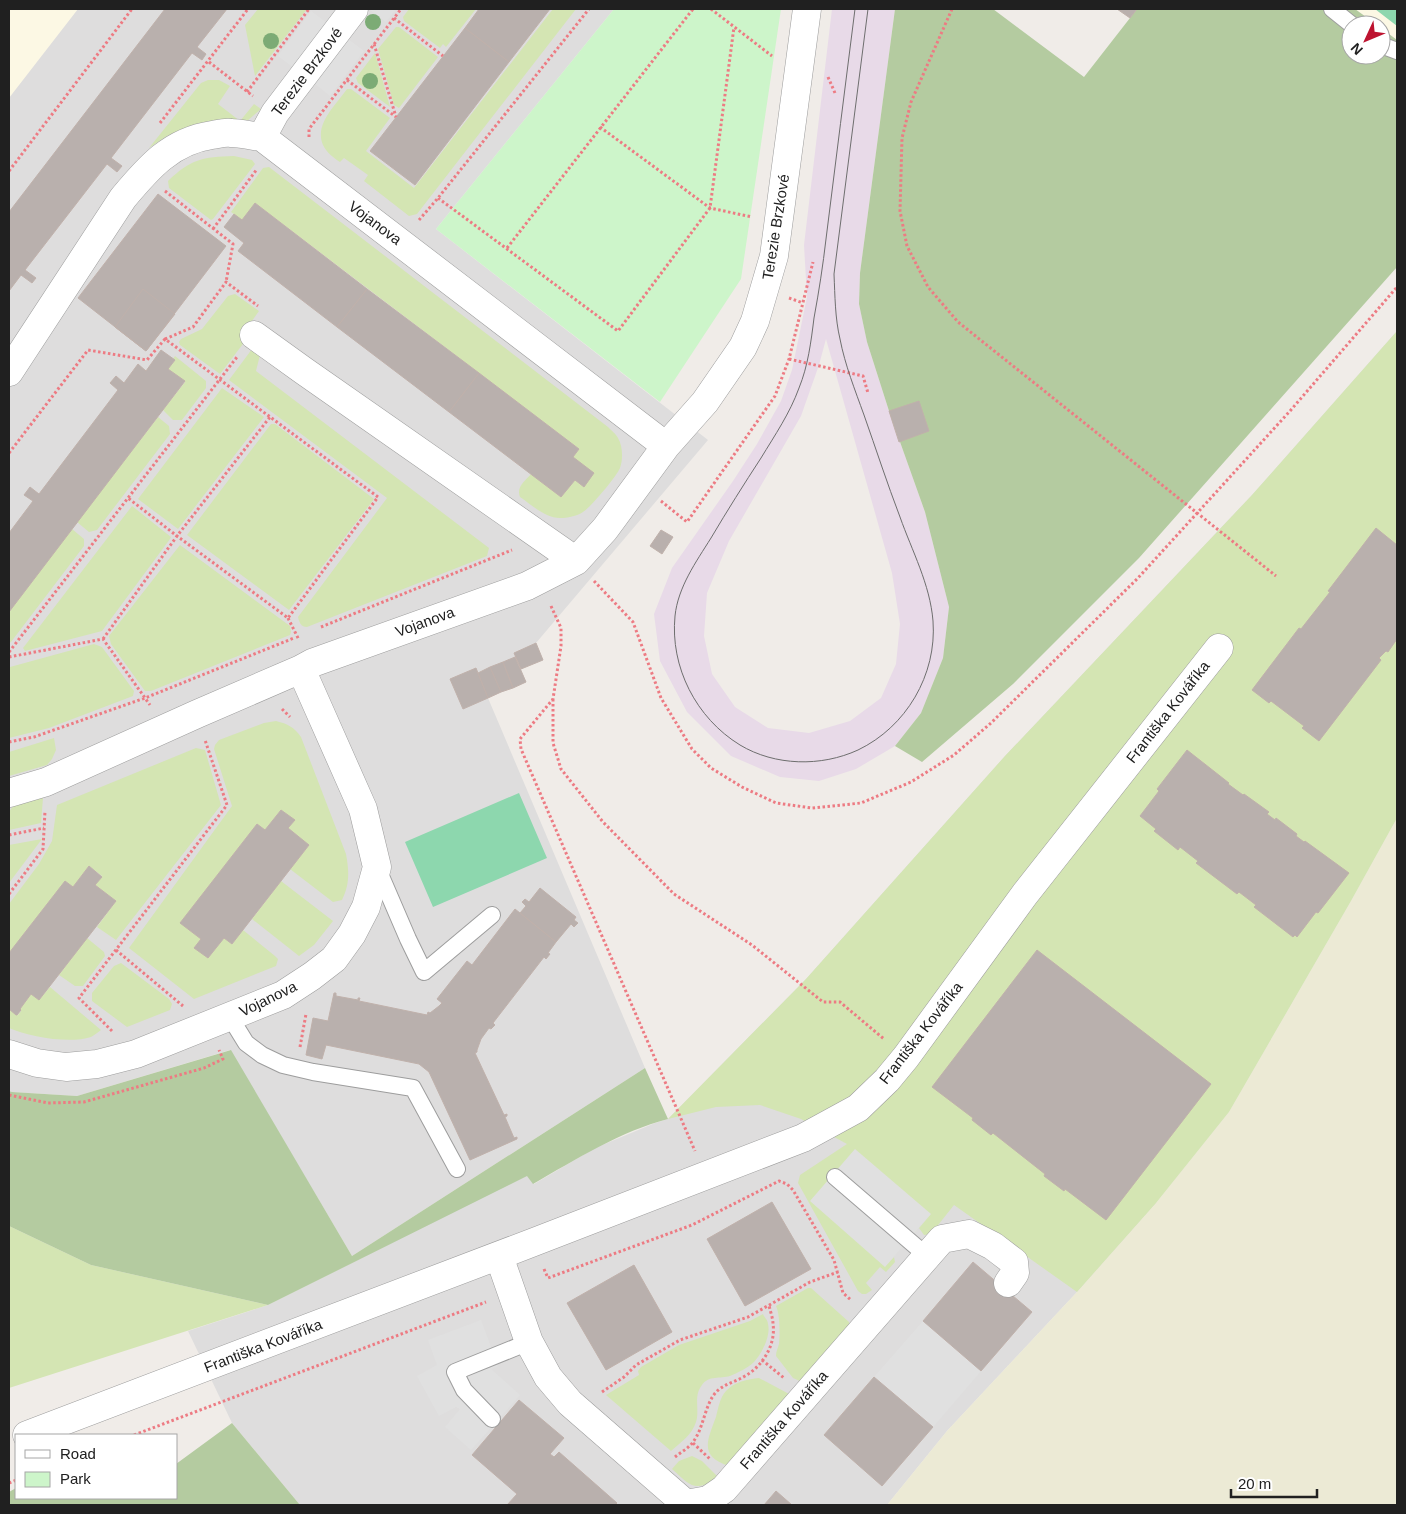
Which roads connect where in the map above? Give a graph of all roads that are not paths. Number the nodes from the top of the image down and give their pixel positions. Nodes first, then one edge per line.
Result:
1 (354, 9) edge
2 (806, 9) edge
3 (262, 137) junction
4 (254, 335) road end
5 (9, 372) edge
6 (666, 446) junction
7 (576, 561) junction
8 (1219, 648) dead end
9 (301, 669) junction
10 (9, 793) edge
11 (377, 867) junction
12 (492, 915) dead end
13 (230, 1017) junction
14 (9, 1054) edge
15 (457, 1169) dead end
16 (835, 1177) dead end
17 (499, 1256) junction
18 (927, 1256) junction
19 (1008, 1284) dead end
20 (529, 1342) junction
21 (492, 1419) dead end
22 (30, 1434) edge
23 (686, 1505) edge

1 - 3 street, Terezie Brzkové
2 - 6 street, Terezie Brzkové
3 - 5 street
3 - 6 street, Vojanova
4 - 7 street
6 - 7 street, Vojanova
7 - 9 street, Vojanova
8 - 17 street, Františka Kováříka
9 - 10 street, Vojanova
9 - 11 street, Vojanova
11 - 12 lane
11 - 13 street, Vojanova
13 - 14 street, Vojanova
13 - 15 lane
16 - 18 lane
17 - 20 street, Františka Kováříka
17 - 22 street, Františka Kováříka
18 - 19 street, Františka Kováříka
18 - 23 street, Františka Kováříka
20 - 21 lane
20 - 23 street, Františka Kováříka

